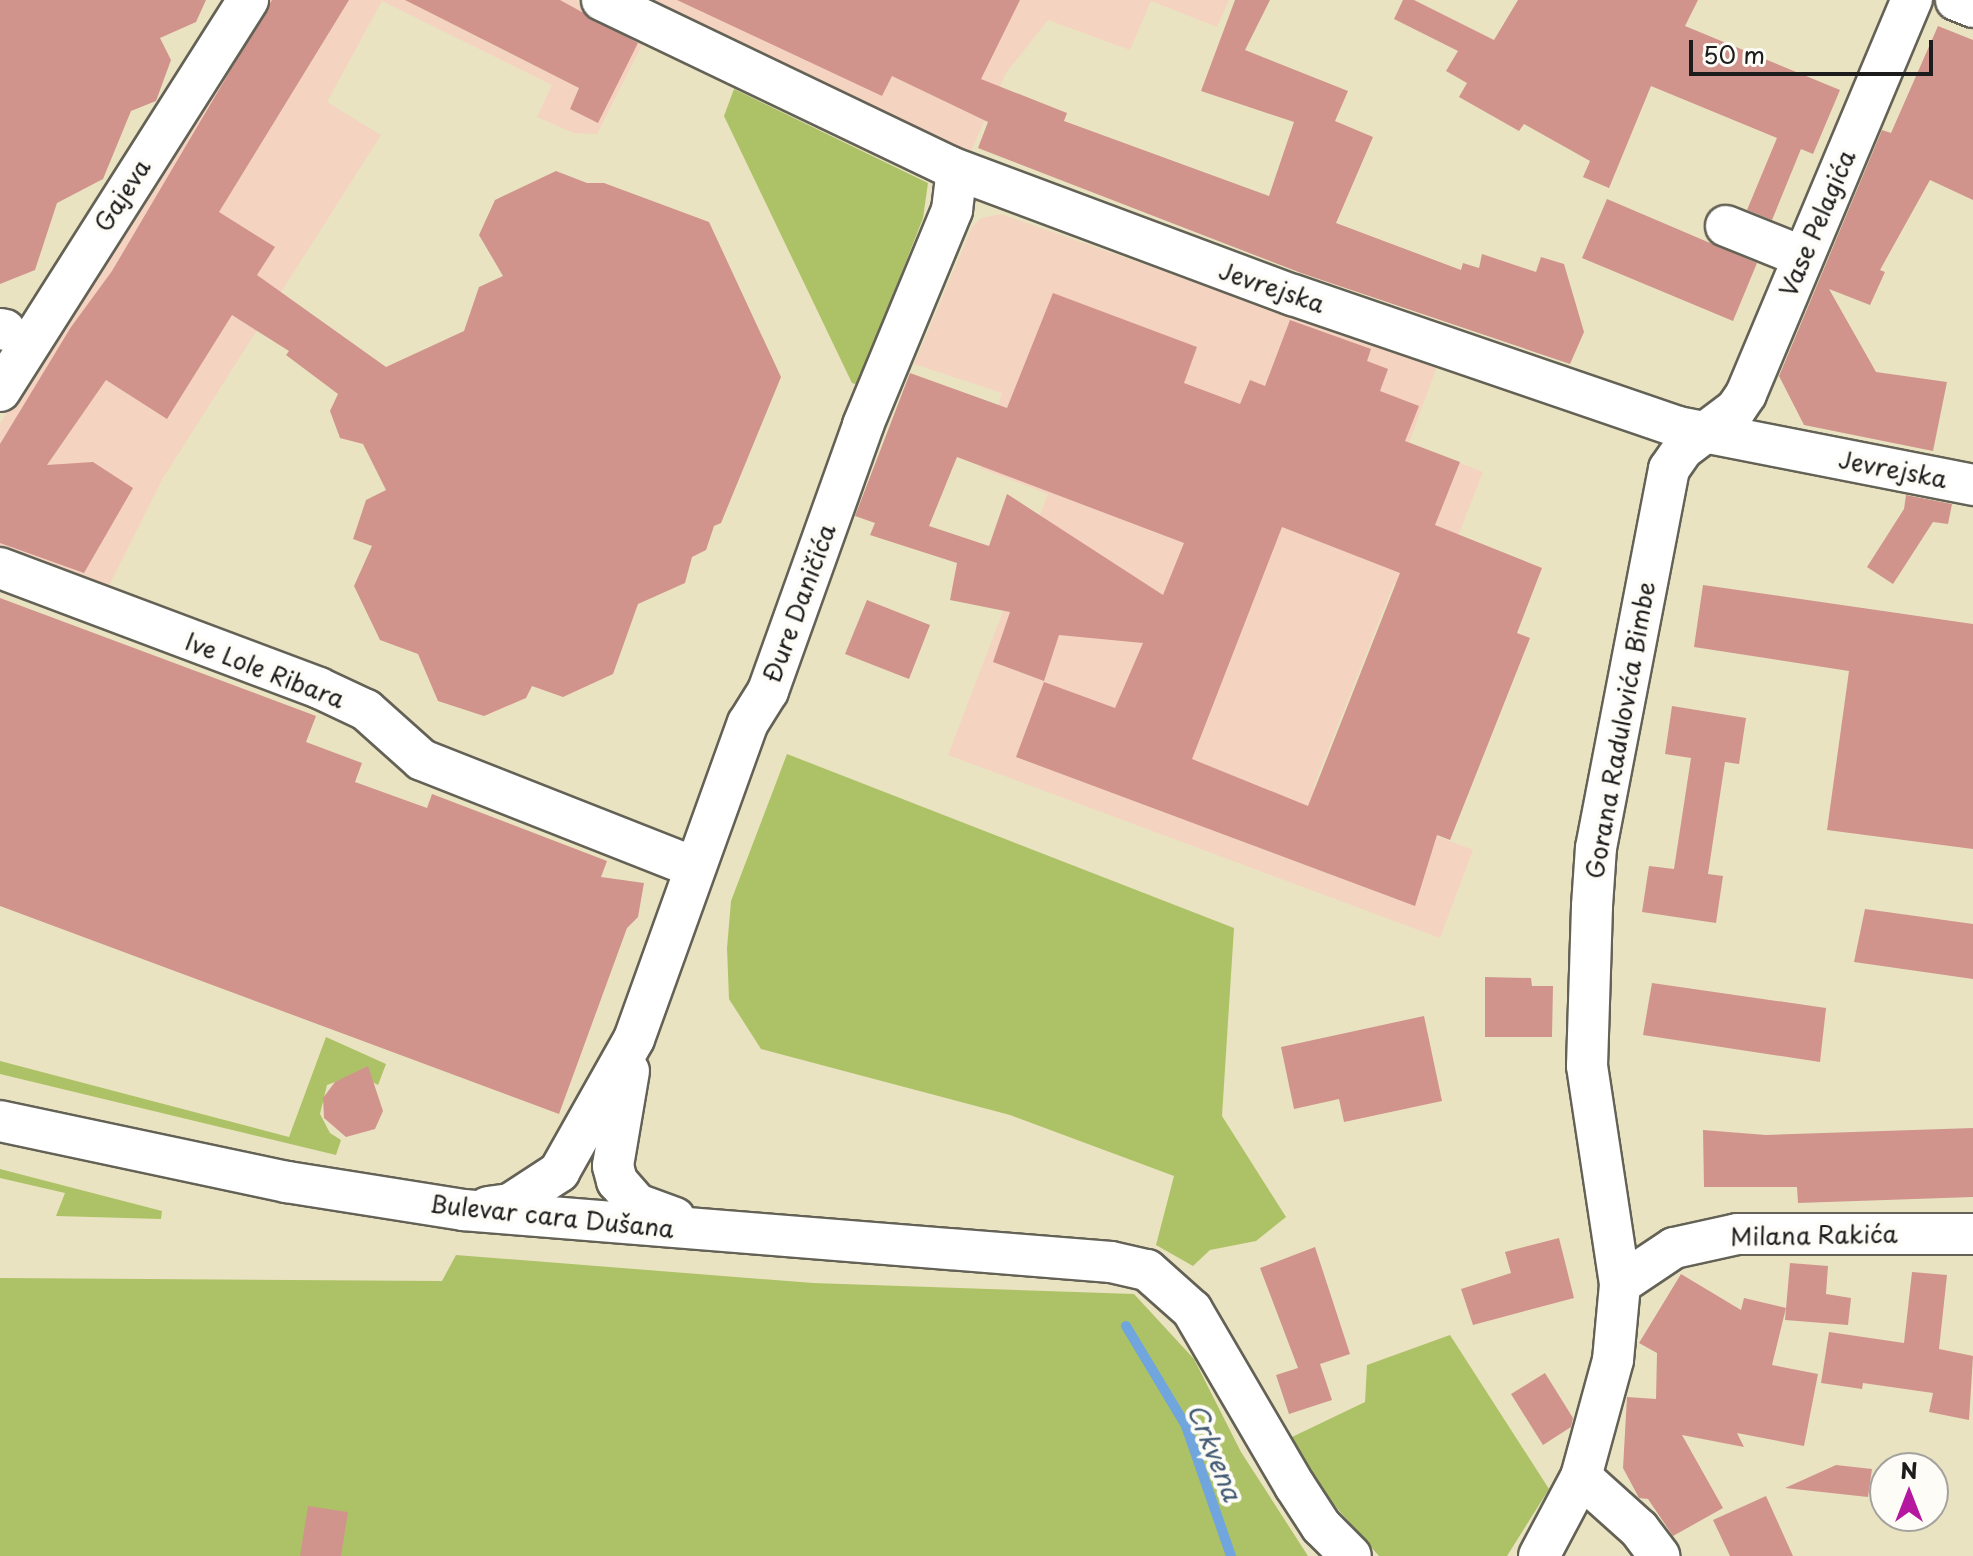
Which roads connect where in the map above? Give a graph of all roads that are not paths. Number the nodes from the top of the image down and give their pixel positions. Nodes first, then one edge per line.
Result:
1 (248, 0) edge
2 (602, 0) edge
3 (1912, 0) edge
4 (1956, 0) edge
5 (1973, 7) edge
6 (950, 167) junction
7 (1726, 226) dead end
8 (1803, 257) junction
9 (0, 391) edge
10 (1707, 434) junction
11 (1973, 485) edge
12 (0, 568) edge
13 (694, 867) junction
14 (634, 1039) junction
15 (0, 1121) edge
16 (463, 1210) junction
17 (725, 1233) junction
18 (1973, 1234) edge
19 (1620, 1284) junction
20 (1581, 1477) junction
21 (1351, 1556) edge
22 (1539, 1556) edge
23 (1659, 1556) edge

1 - 9 street, Gajeva
2 - 6 street, Jevrejska
3 - 8 street, Vase Pelagića
4 - 5 street
6 - 10 street, Jevrejska
6 - 13 street, Đure Daničića
7 - 8 street
8 - 10 street, Vase Pelagića
10 - 11 street, Jevrejska
10 - 19 street, Gorana Radulovića Bimbe
12 - 13 street, Ive Lole Ribara
13 - 14 street, Đure Daničića
14 - 16 street, Đure Daničića
14 - 17 street, Đure Daničića
15 - 16 street, Bulevar cara Dušana
16 - 17 street, Bulevar cara Dušana
17 - 21 street, Bulevar cara Dušana
18 - 19 street, Milana Rakića
19 - 20 street, Gorana Radulovića Bimbe
20 - 22 street, Gorana Radulovića Bimbe
20 - 23 street

